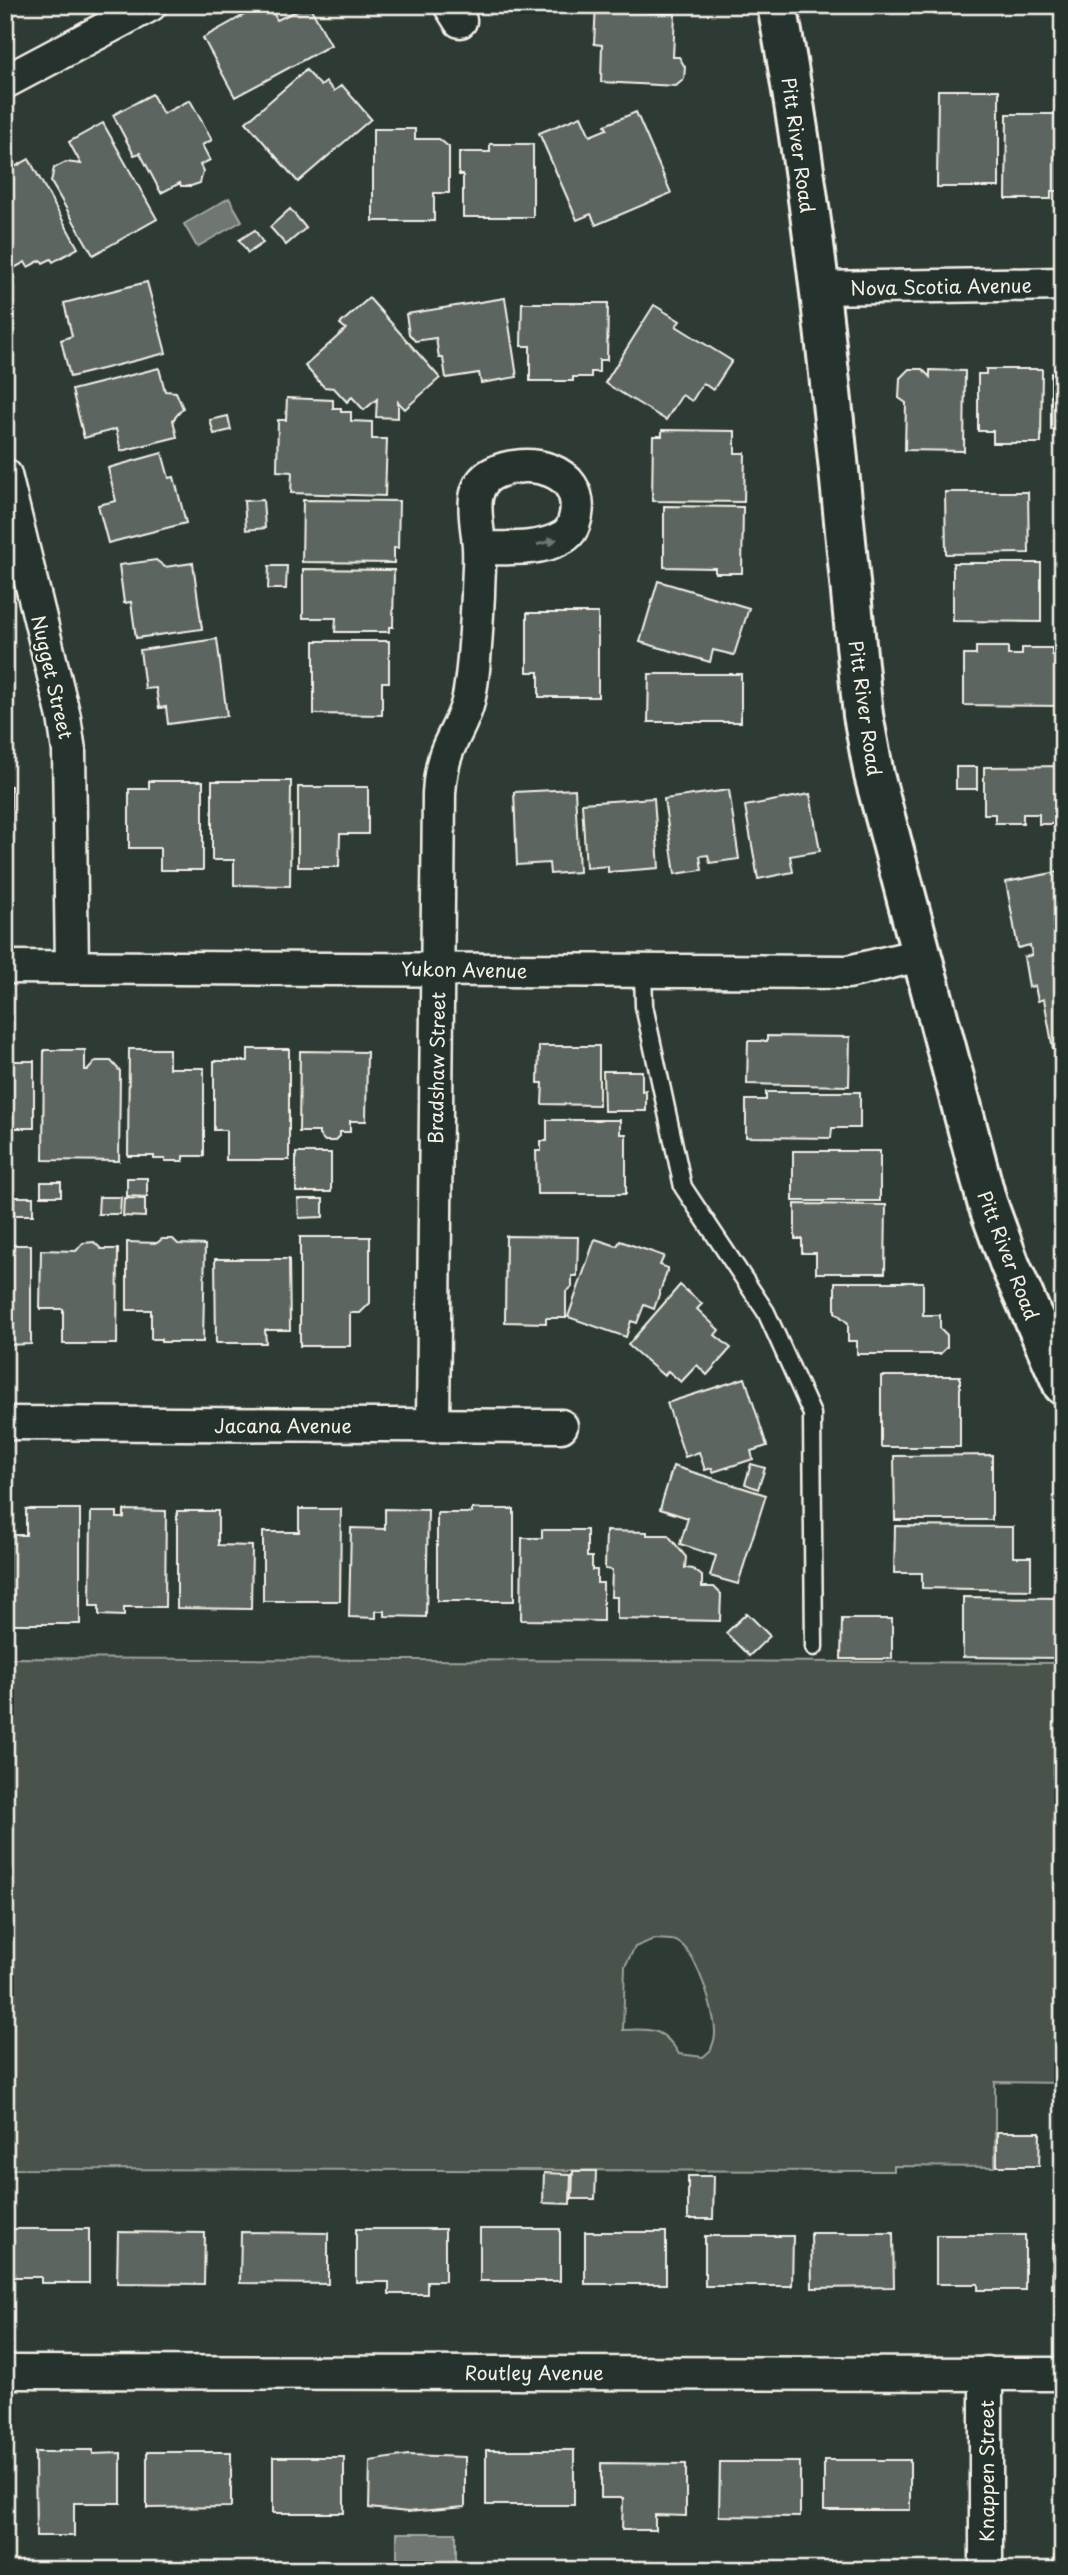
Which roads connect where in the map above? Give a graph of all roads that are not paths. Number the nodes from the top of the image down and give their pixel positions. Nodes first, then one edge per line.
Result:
1 (150, 5) edge
2 (777, 5) edge
3 (5, 82) edge
4 (1063, 284) edge
5 (820, 288) junction
6 (5, 475) edge
7 (479, 548) dead end
8 (920, 954) junction
9 (5, 967) edge
10 (72, 967) junction
11 (437, 968) junction
12 (643, 972) junction
13 (1063, 1385) edge
14 (5, 1423) edge
15 (433, 1426) junction
16 (561, 1426) dead end
17 (814, 1647) dead end
18 (5, 2372) edge
19 (986, 2373) junction
20 (1063, 2374) edge
21 (986, 2570) edge

1 - 3 street
2 - 5 main road, Pitt River Road
4 - 5 street, Nova Scotia Avenue
5 - 8 main road, Pitt River Road
6 - 10 street, Nugget Street
7 - 11 street, Bradshaw Street
8 - 12 street, Yukon Avenue
8 - 13 main road, Pitt River Road
9 - 10 street, Yukon Avenue
10 - 11 street, Yukon Avenue
11 - 12 street, Yukon Avenue
11 - 15 street, Bradshaw Street
12 - 17 lane
14 - 15 street, Jacana Avenue
15 - 16 street, Jacana Avenue
18 - 19 street, Routley Avenue
19 - 20 street, Routley Avenue
19 - 21 street, Knappen Street

